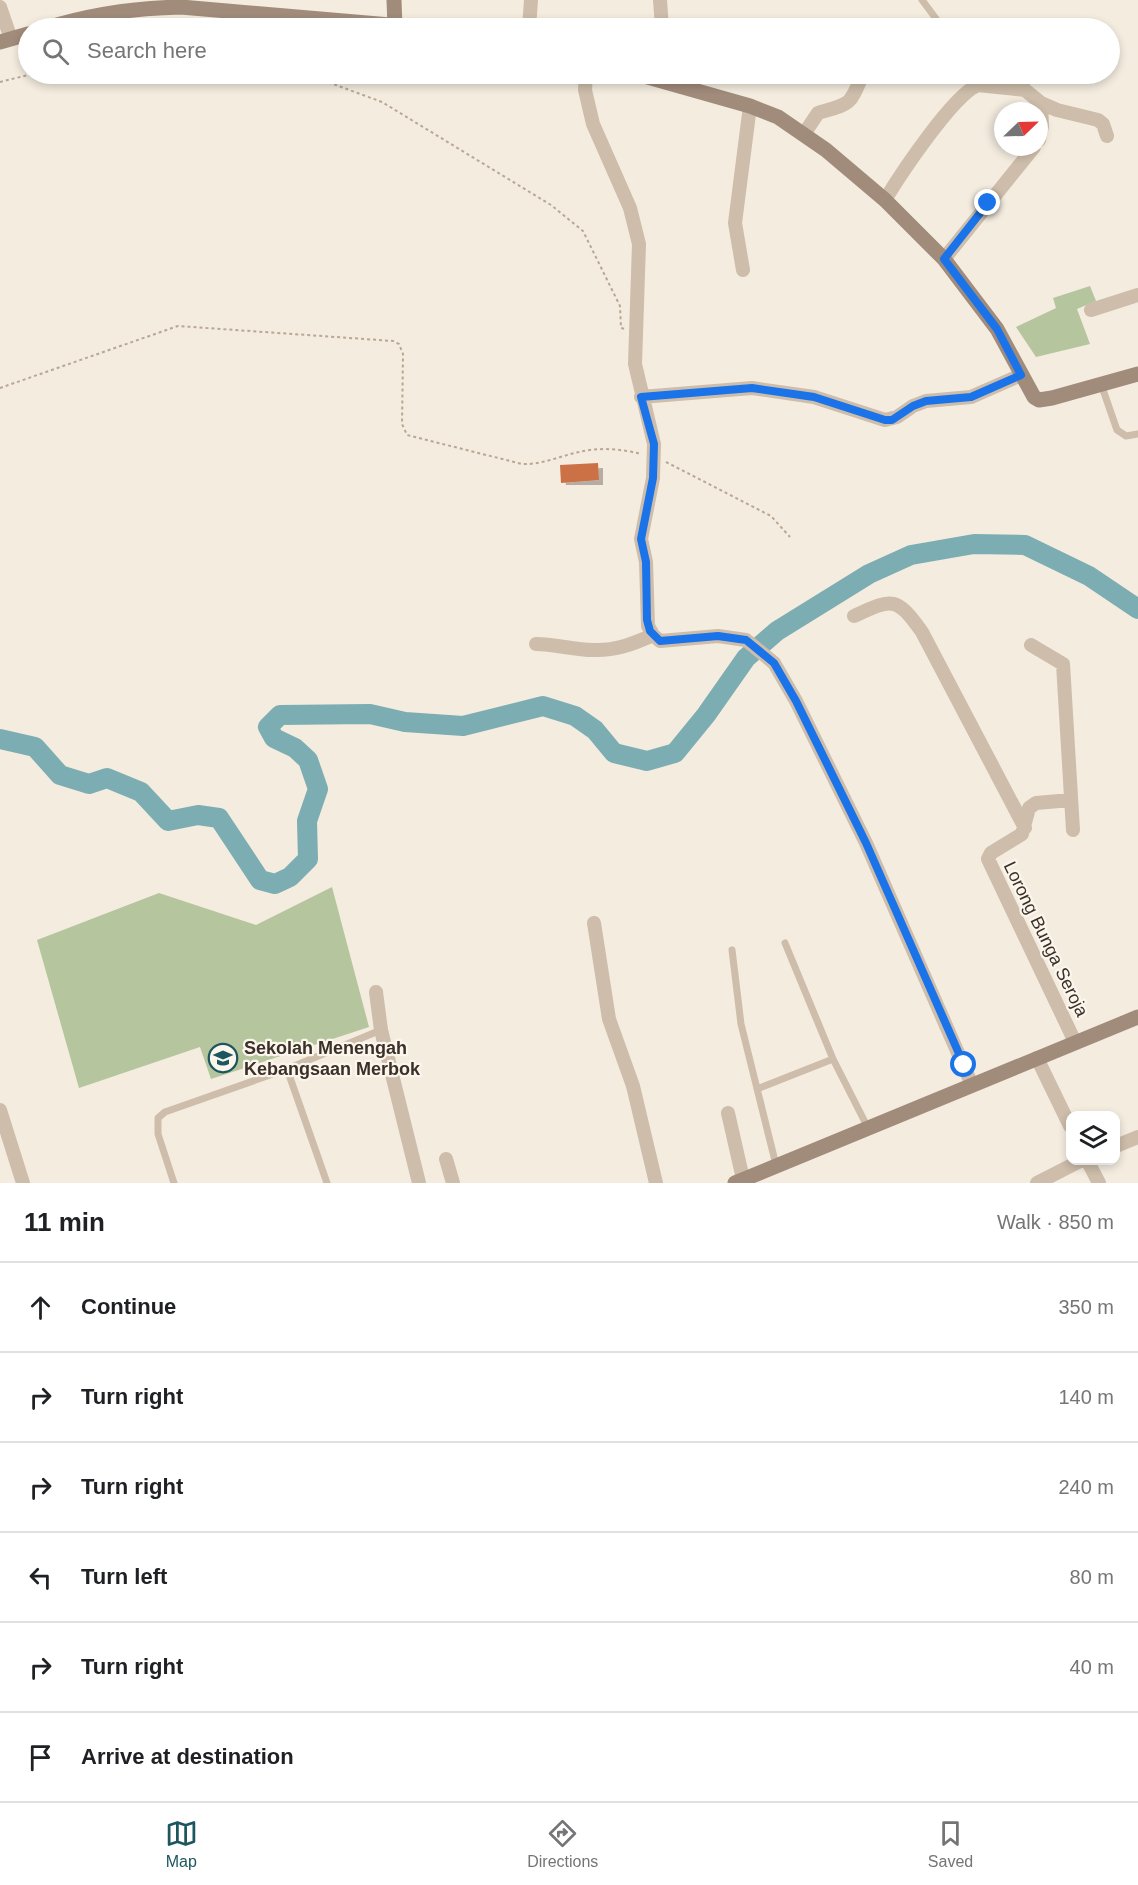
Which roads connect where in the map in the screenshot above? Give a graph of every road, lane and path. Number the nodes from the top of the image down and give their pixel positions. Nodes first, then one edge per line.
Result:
1 (394, 0) edge
2 (531, 0) edge
3 (660, 0) edge
4 (922, 0) edge
5 (0, 7) edge
6 (87, 18) edge
7 (299, 18) edge
8 (395, 18) edge
9 (530, 18) edge
10 (661, 18) edge
11 (936, 18) edge
12 (6, 41) edge
13 (18, 78) edge
14 (0, 82) edge
15 (333, 84) edge
16 (585, 84) edge
17 (685, 84) edge
18 (859, 84) edge
19 (983, 84) edge
20 (1011, 84) edge
21 (1026, 84) edge
22 (1025, 90) junction
23 (1040, 102) edge
24 (750, 106) junction
25 (1048, 106) edge
26 (804, 134) junction
27 (1107, 136) dead end
28 (1027, 156) edge
29 (885, 200) junction
30 (944, 259) junction
31 (743, 270) dead end
32 (1138, 294) edge
33 (1091, 310) dead end
34 (634, 331) junction
35 (1138, 374) edge
36 (1021, 375) junction
37 (1101, 384) junction
38 (0, 388) edge
39 (641, 397) junction
40 (1138, 434) edge
41 (654, 457) junction
42 (790, 537) dead end
43 (854, 615) dead end
44 (653, 635) junction
45 (536, 644) dead end
46 (1031, 645) dead end
47 (1071, 800) junction
48 (1024, 828) junction
49 (1073, 830) dead end
50 (594, 923) dead end
51 (785, 943) dead end
52 (732, 950) dead end
53 (376, 992) dead end
54 (1138, 1017) edge
55 (381, 1030) junction
56 (1075, 1042) junction
57 (1037, 1058) junction
58 (833, 1059) junction
59 (286, 1069) junction
60 (972, 1085) junction
61 (757, 1089) junction
62 (0, 1110) edge
63 (728, 1113) dead end
64 (1066, 1116) edge
65 (868, 1128) junction
66 (1138, 1137) edge
67 (1120, 1144) edge
68 (446, 1159) dead end
69 (776, 1165) junction
70 (1074, 1165) edge
71 (1089, 1165) edge
72 (739, 1181) edge
73 (23, 1183) edge
74 (174, 1183) edge
75 (327, 1183) edge
76 (419, 1183) edge
77 (453, 1183) edge
78 (656, 1183) edge
79 (1037, 1183) edge
80 (1099, 1183) edge

1 - 8 street
2 - 9 street
3 - 10 street
4 - 11 lane
5 - 12 street
6 - 7 street
13 - 14 path
15 - 34 path
16 - 34 street
17 - 24 street
18 - 26 street
19 - 29 street
20 - 22 street
21 - 22 lane
22 - 23 street
24 - 26 street
24 - 31 street
25 - 27 street
26 - 29 street
28 - 30 street
29 - 30 street
30 - 36 street
32 - 33 street
34 - 39 street
35 - 37 street
36 - 37 street
36 - 39 street
37 - 40 lane
38 - 41 path
39 - 41 street
41 - 42 path
41 - 44 street
43 - 48 street
44 - 45 street
44 - 60 street
46 - 47 street
47 - 48 street, Lorong Bunga Seroja
47 - 49 street
48 - 56 street, Lorong Bunga Seroja
50 - 78 street
51 - 58 lane
52 - 61 lane
53 - 55 street
54 - 56 street
55 - 59 lane
55 - 76 street
56 - 57 street
57 - 60 street
57 - 64 street
58 - 61 lane
58 - 65 lane
59 - 74 lane
59 - 75 lane
60 - 65 street
61 - 69 lane
62 - 73 street
63 - 72 street
65 - 69 street
66 - 67 street
68 - 77 street
69 - 72 street
70 - 79 street
71 - 80 street

